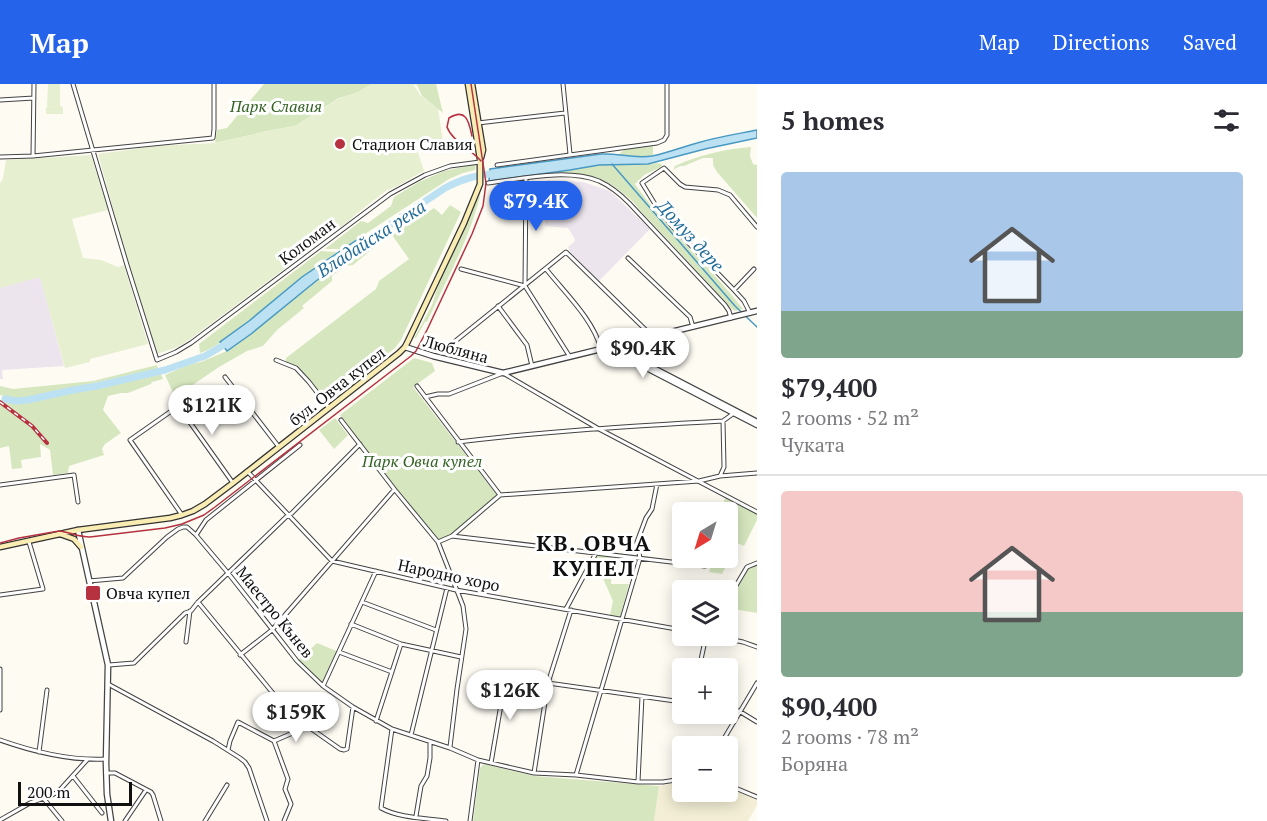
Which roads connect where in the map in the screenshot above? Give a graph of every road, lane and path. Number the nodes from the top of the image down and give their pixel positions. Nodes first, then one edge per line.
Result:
1 (34, 84) edge
2 (73, 84) edge
3 (214, 84) edge
4 (470, 84) edge
5 (564, 84) edge
6 (667, 84) edge
7 (34, 98) junction
8 (0, 100) edge
9 (565, 113) junction
10 (476, 123) junction
11 (94, 150) junction
12 (570, 154) junction
13 (33, 156) junction
14 (0, 157) edge
15 (480, 162) junction
16 (497, 165) dead end
17 (526, 178) junction
18 (488, 183) dead end
19 (757, 227) edge
20 (628, 258) dead end
21 (461, 269) dead end
22 (546, 269) junction
23 (754, 269) dead end
24 (525, 286) junction
25 (734, 290) junction
26 (498, 306) junction
27 (757, 311) edge
28 (749, 313) junction
29 (731, 318) junction
30 (693, 327) junction
31 (654, 337) junction
32 (405, 347) junction
33 (448, 347) dead end
34 (610, 347) junction
35 (601, 350) junction
36 (570, 357) junction
37 (276, 360) dead end
38 (532, 366) junction
39 (503, 373) junction
40 (225, 377) dead end
41 (417, 386) dead end
42 (425, 398) junction
43 (174, 400) dead end
44 (177, 407) junction
45 (329, 408) junction
46 (734, 413) junction
47 (341, 420) dead end
48 (723, 421) junction
49 (757, 423) edge
50 (599, 429) junction
51 (458, 442) junction
52 (360, 444) junction
53 (300, 445) dead end
54 (279, 447) junction
55 (248, 471) junction
56 (757, 473) edge
57 (720, 476) junction
58 (255, 480) junction
59 (699, 481) junction
60 (233, 483) junction
61 (657, 484) junction
62 (0, 485) edge
63 (394, 490) junction
64 (500, 495) junction
65 (78, 502) dead end
66 (757, 512) edge
67 (182, 515) junction
68 (289, 515) junction
69 (78, 530) junction
70 (60, 534) junction
71 (196, 535) junction
72 (452, 536) junction
73 (28, 540) junction
74 (438, 542) junction
75 (0, 547) edge
76 (81, 547) junction
77 (596, 553) junction
78 (640, 558) junction
79 (332, 561) junction
80 (672, 562) edge
81 (757, 563) edge
82 (376, 571) junction
83 (228, 573) junction
84 (89, 581) junction
85 (738, 582) edge
86 (447, 588) junction
87 (456, 590) junction
88 (0, 595) edge
89 (198, 602) junction
90 (362, 602) junction
91 (566, 609) junction
92 (190, 610) junction
93 (571, 610) junction
94 (621, 619) junction
95 (351, 624) junction
96 (672, 628) edge
97 (272, 630) junction
98 (436, 630) junction
99 (738, 641) edge
100 (186, 642) dead end
101 (401, 644) junction
102 (757, 647) edge
103 (430, 651) junction
104 (339, 652) junction
105 (240, 655) junction
106 (462, 657) junction
107 (108, 665) junction
108 (0, 669) edge
109 (392, 672) junction
110 (548, 683) junction
111 (757, 683) edge
112 (108, 684) junction
113 (323, 686) junction
114 (47, 690) dead end
115 (601, 691) junction
116 (642, 696) junction
117 (672, 700) edge
118 (352, 707) junction
119 (0, 710) edge
120 (739, 711) junction
121 (376, 721) junction
122 (757, 722) edge
123 (303, 723) junction
124 (392, 729) junction
125 (411, 735) junction
126 (725, 736) edge
127 (0, 740) edge
128 (274, 741) junction
129 (430, 742) junction
130 (450, 748) junction
131 (228, 750) junction
132 (39, 752) junction
133 (106, 759) junction
134 (87, 760) junction
135 (478, 760) junction
136 (491, 763) junction
137 (106, 773) junction
138 (534, 773) junction
139 (576, 775) junction
140 (73, 776) junction
141 (672, 781) edge
142 (638, 782) junction
143 (227, 785) dead end
144 (738, 789) edge
145 (146, 790) junction
146 (757, 791) edge
147 (756, 796) edge
148 (44, 798) junction
149 (102, 813) dead end
150 (9, 815) junction
151 (409, 816) junction
152 (416, 817) junction
153 (0, 820) edge
154 (14, 821) edge
155 (62, 821) edge
156 (111, 821) edge
157 (125, 821) edge
158 (161, 821) edge
159 (205, 821) edge
160 (267, 821) edge
161 (284, 821) edge
162 (407, 821) edge
163 (446, 821) edge
164 (470, 821) edge

1 - 7 street
2 - 11 street
3 - 11 street
4 - 10 main road, бул. Овча купел
5 - 9 street
6 - 12 street
7 - 8 street
7 - 13 street
9 - 10 street
9 - 12 street
10 - 15 main road, бул. Овча купел
11 - 13 street
11 - 15 street, Коломан
12 - 16 street
13 - 14 street
15 - 32 main road, бул. Овча купел
17 - 18 street
17 - 24 street
17 - 29 street
19 - 25 street
20 - 30 street
21 - 24 street
22 - 24 street
22 - 31 street
22 - 35 street
23 - 25 street
24 - 26 street
24 - 36 street
25 - 28 street
26 - 33 street
26 - 38 street
27 - 28 street, Любляна
28 - 29 street, Любляна
29 - 30 street, Любляна
30 - 31 street, Любляна
31 - 34 street, Любляна
32 - 39 street, Любляна
32 - 45 main road, бул. Овча купел
34 - 35 street, Любляна
34 - 46 street
34 - 49 street
35 - 36 street, Любляна
36 - 38 street, Любляна
37 - 45 street
38 - 39 street, Любляна
39 - 42 street, Любляна
39 - 50 street
40 - 54 street
41 - 42 street
42 - 51 street
43 - 44 street
44 - 60 street
44 - 67 street
45 - 54 main road, бул. Овча купел
46 - 48 street
46 - 49 street
47 - 52 street
48 - 50 street
48 - 57 street
50 - 51 street
50 - 59 street
51 - 64 street
52 - 63 street
52 - 68 street
53 - 58 street
54 - 55 main road, бул. Овча купел
55 - 58 street
55 - 60 main road, бул. Овча купел
56 - 57 street
57 - 59 street
58 - 68 street
58 - 71 street
59 - 61 street
59 - 66 street
60 - 67 main road, бул. Овча купел
61 - 64 street
61 - 78 street
62 - 65 street
63 - 74 street
63 - 79 street
64 - 72 street
67 - 69 main road, бул. Овча купел
68 - 79 street
68 - 83 street
69 - 70 main road, бул. Овча купел
69 - 76 street
70 - 73 main road, бул. Овча купел
70 - 76 main road
71 - 83 street, Маестро Кънев
71 - 84 street
72 - 74 street
72 - 77 street
73 - 75 main road, бул. Овча купел
73 - 88 street
74 - 87 street
76 - 84 street
77 - 78 street
77 - 91 street
78 - 80 street
78 - 94 street
79 - 82 street, Народно хоро
79 - 97 street
81 - 85 street
82 - 86 street, Народно хоро
82 - 90 street
83 - 89 street
83 - 97 street, Маестро Кънев
84 - 107 street
86 - 87 street, Народно хоро
86 - 98 street
87 - 91 street, Народно хоро
87 - 106 street
89 - 92 street
89 - 105 street
90 - 95 street
90 - 98 street
91 - 93 street, Народно хоро
92 - 100 street
92 - 107 street
93 - 94 street, Народно хоро
93 - 110 street
94 - 96 street, Народно хоро
94 - 115 street
95 - 101 street
95 - 104 street
97 - 105 street
97 - 113 street, Маестро Кънев
98 - 103 street
99 - 102 street
101 - 103 street
101 - 109 street
103 - 106 street
103 - 125 street
104 - 109 street
104 - 113 street
105 - 123 street
106 - 130 street
107 - 112 street
108 - 119 street
109 - 121 street
110 - 115 street
110 - 136 street
110 - 138 street
111 - 120 street
112 - 131 street
112 - 133 street
113 - 118 street, Маестро Кънев
114 - 132 street
115 - 116 street
115 - 139 street
116 - 117 street
116 - 142 street
118 - 121 street, Маестро Кънев
118 - 123 street
120 - 122 street
120 - 126 street
121 - 124 street, Маестро Кънев
123 - 128 street
124 - 125 street, Маестро Кънев
124 - 151 street
125 - 129 street, Маестро Кънев
127 - 132 street
128 - 131 street
128 - 161 street
129 - 130 street, Маестро Кънев
129 - 152 street
130 - 135 street, Маестро Кънев
131 - 160 street
132 - 134 street
133 - 134 street
133 - 137 street
134 - 140 street
135 - 136 street, Маестро Кънев
135 - 164 street
136 - 138 street, Маестро Кънев
137 - 145 street
137 - 156 street
138 - 139 street, Маестро Кънев
139 - 142 street, Маестро Кънев
140 - 148 street
140 - 149 street
141 - 142 street, Маестро Кънев
143 - 159 street
144 - 147 street
145 - 157 street
145 - 158 street
146 - 147 street
148 - 150 street
148 - 155 street
150 - 153 street
150 - 154 street
151 - 152 street
151 - 162 street
152 - 163 street

